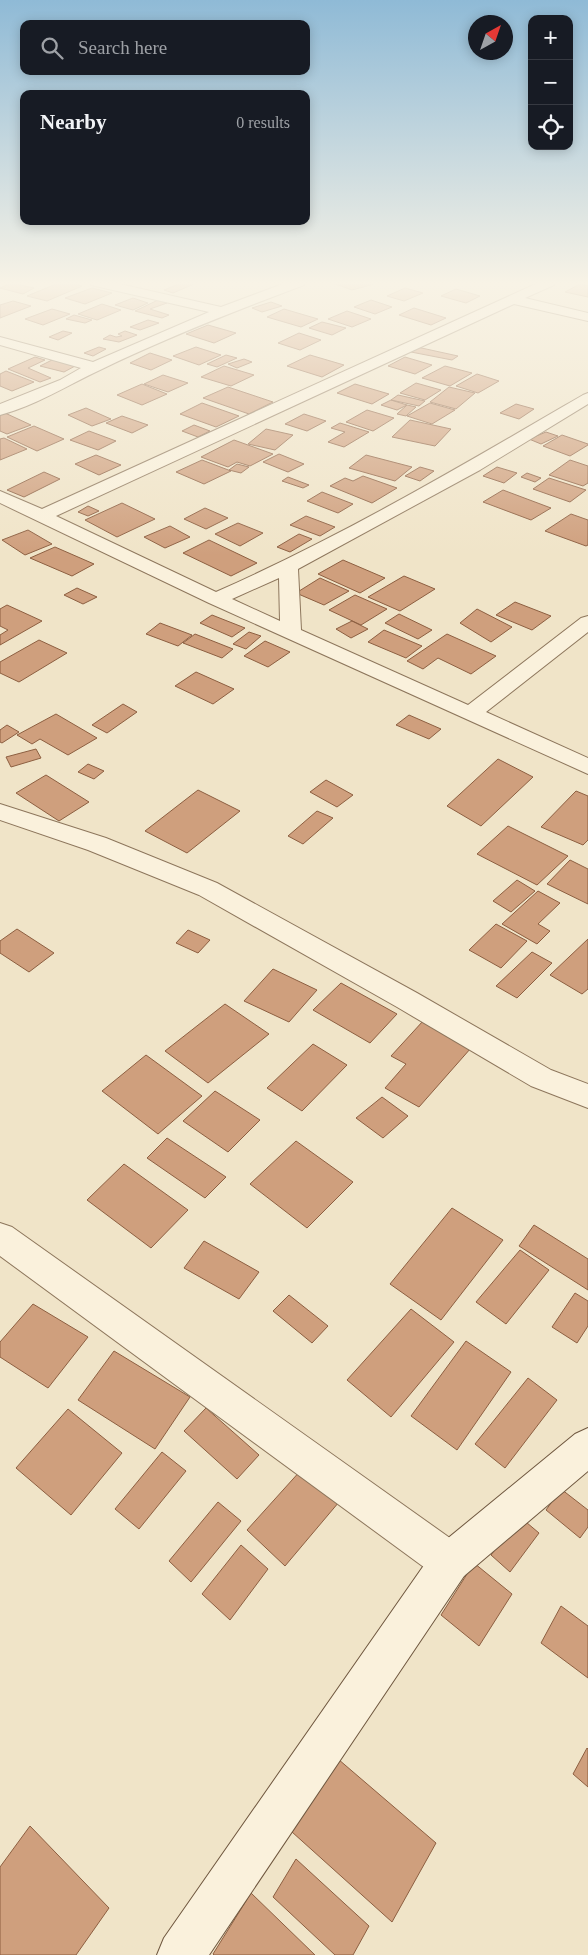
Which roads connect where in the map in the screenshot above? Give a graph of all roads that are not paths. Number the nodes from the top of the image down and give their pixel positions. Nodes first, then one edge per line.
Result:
1 (83, 373) edge
2 (354, 373) edge
3 (588, 398) edge
4 (0, 410) edge
5 (0, 496) edge
6 (42, 516) junction
7 (288, 568) junction
8 (216, 599) junction
9 (588, 622) edge
10 (291, 633) junction
11 (470, 714) junction
12 (588, 767) edge
13 (0, 812) edge
14 (588, 1096) edge
15 (0, 1237) edge
16 (588, 1447) edge
17 (450, 1562) junction
18 (181, 1955) edge

1 - 4 street
2 - 6 street
3 - 7 street
5 - 6 street
6 - 8 street
7 - 8 street
7 - 10 street
8 - 10 street
9 - 11 street
10 - 11 street
11 - 12 street
13 - 14 street
15 - 17 street
16 - 17 street
17 - 18 street

